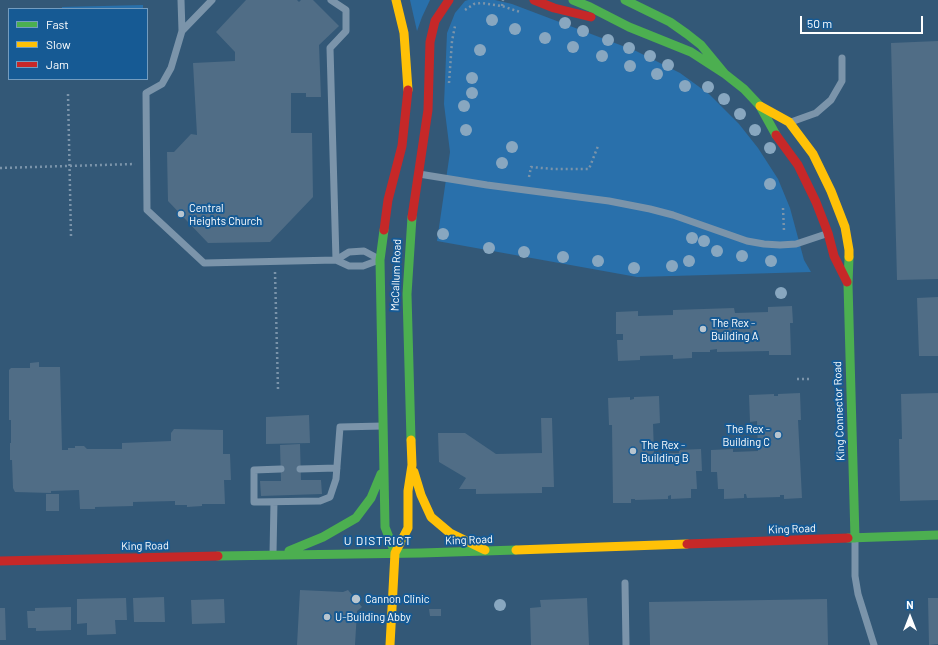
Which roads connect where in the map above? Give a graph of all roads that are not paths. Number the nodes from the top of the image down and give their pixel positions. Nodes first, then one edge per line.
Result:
1 (181, 0) edge
2 (212, 0) edge
3 (331, 0) edge
4 (396, 0) edge
5 (449, 0) edge
6 (534, 0) edge
7 (573, 0) edge
8 (625, 0) edge
9 (629, 27) junction
10 (182, 31) junction
11 (842, 58) dead end
12 (725, 74) junction
13 (760, 106) junction
14 (789, 122) junction
15 (418, 174) junction
16 (828, 233) junction
17 (336, 260) junction
18 (380, 260) junction
19 (848, 284) junction
20 (383, 426) junction
21 (412, 464) junction
22 (337, 468) junction
23 (281, 469) dead end
24 (300, 469) dead end
25 (384, 469) junction
26 (274, 502) junction
27 (938, 535) edge
28 (855, 538) junction
29 (486, 551) junction
30 (395, 553) junction
31 (276, 555) junction
32 (0, 561) edge
33 (625, 583) dead end
34 (390, 645) edge
35 (626, 645) edge
36 (874, 645) edge

1 - 10 lane
2 - 10 lane
3 - 17 lane
4 - 18 main road, McCallum Road
5 - 15 main road, McCallum Road
6 - 9 main road, King Connector Road
7 - 9 main road, King Connector Road
8 - 12 main road
9 - 12 main road, King Connector Road
10 - 17 lane
11 - 14 lane
12 - 13 main road, King Connector Road
13 - 14 main road, King Connector Road
13 - 16 main road, King Connector Road
14 - 19 main road, King Connector Road
15 - 16 lane
15 - 21 main road, McCallum Road
16 - 19 main road, King Connector Road
17 - 18 lane
17 - 18 lane
18 - 20 main road, McCallum Road
19 - 28 main road, King Connector Road
20 - 22 lane
20 - 25 main road, McCallum Road
21 - 29 main road
21 - 30 main road, McCallum Road
22 - 24 lane
22 - 26 lane
23 - 26 lane
25 - 30 main road, McCallum Road
25 - 31 main road
26 - 31 lane
27 - 28 main road, King Road
28 - 29 main road, King Road
28 - 36 lane
29 - 30 main road, King Road
30 - 31 main road, King Road
30 - 34 main road, McCallum Road
31 - 32 main road, King Road
33 - 35 lane

